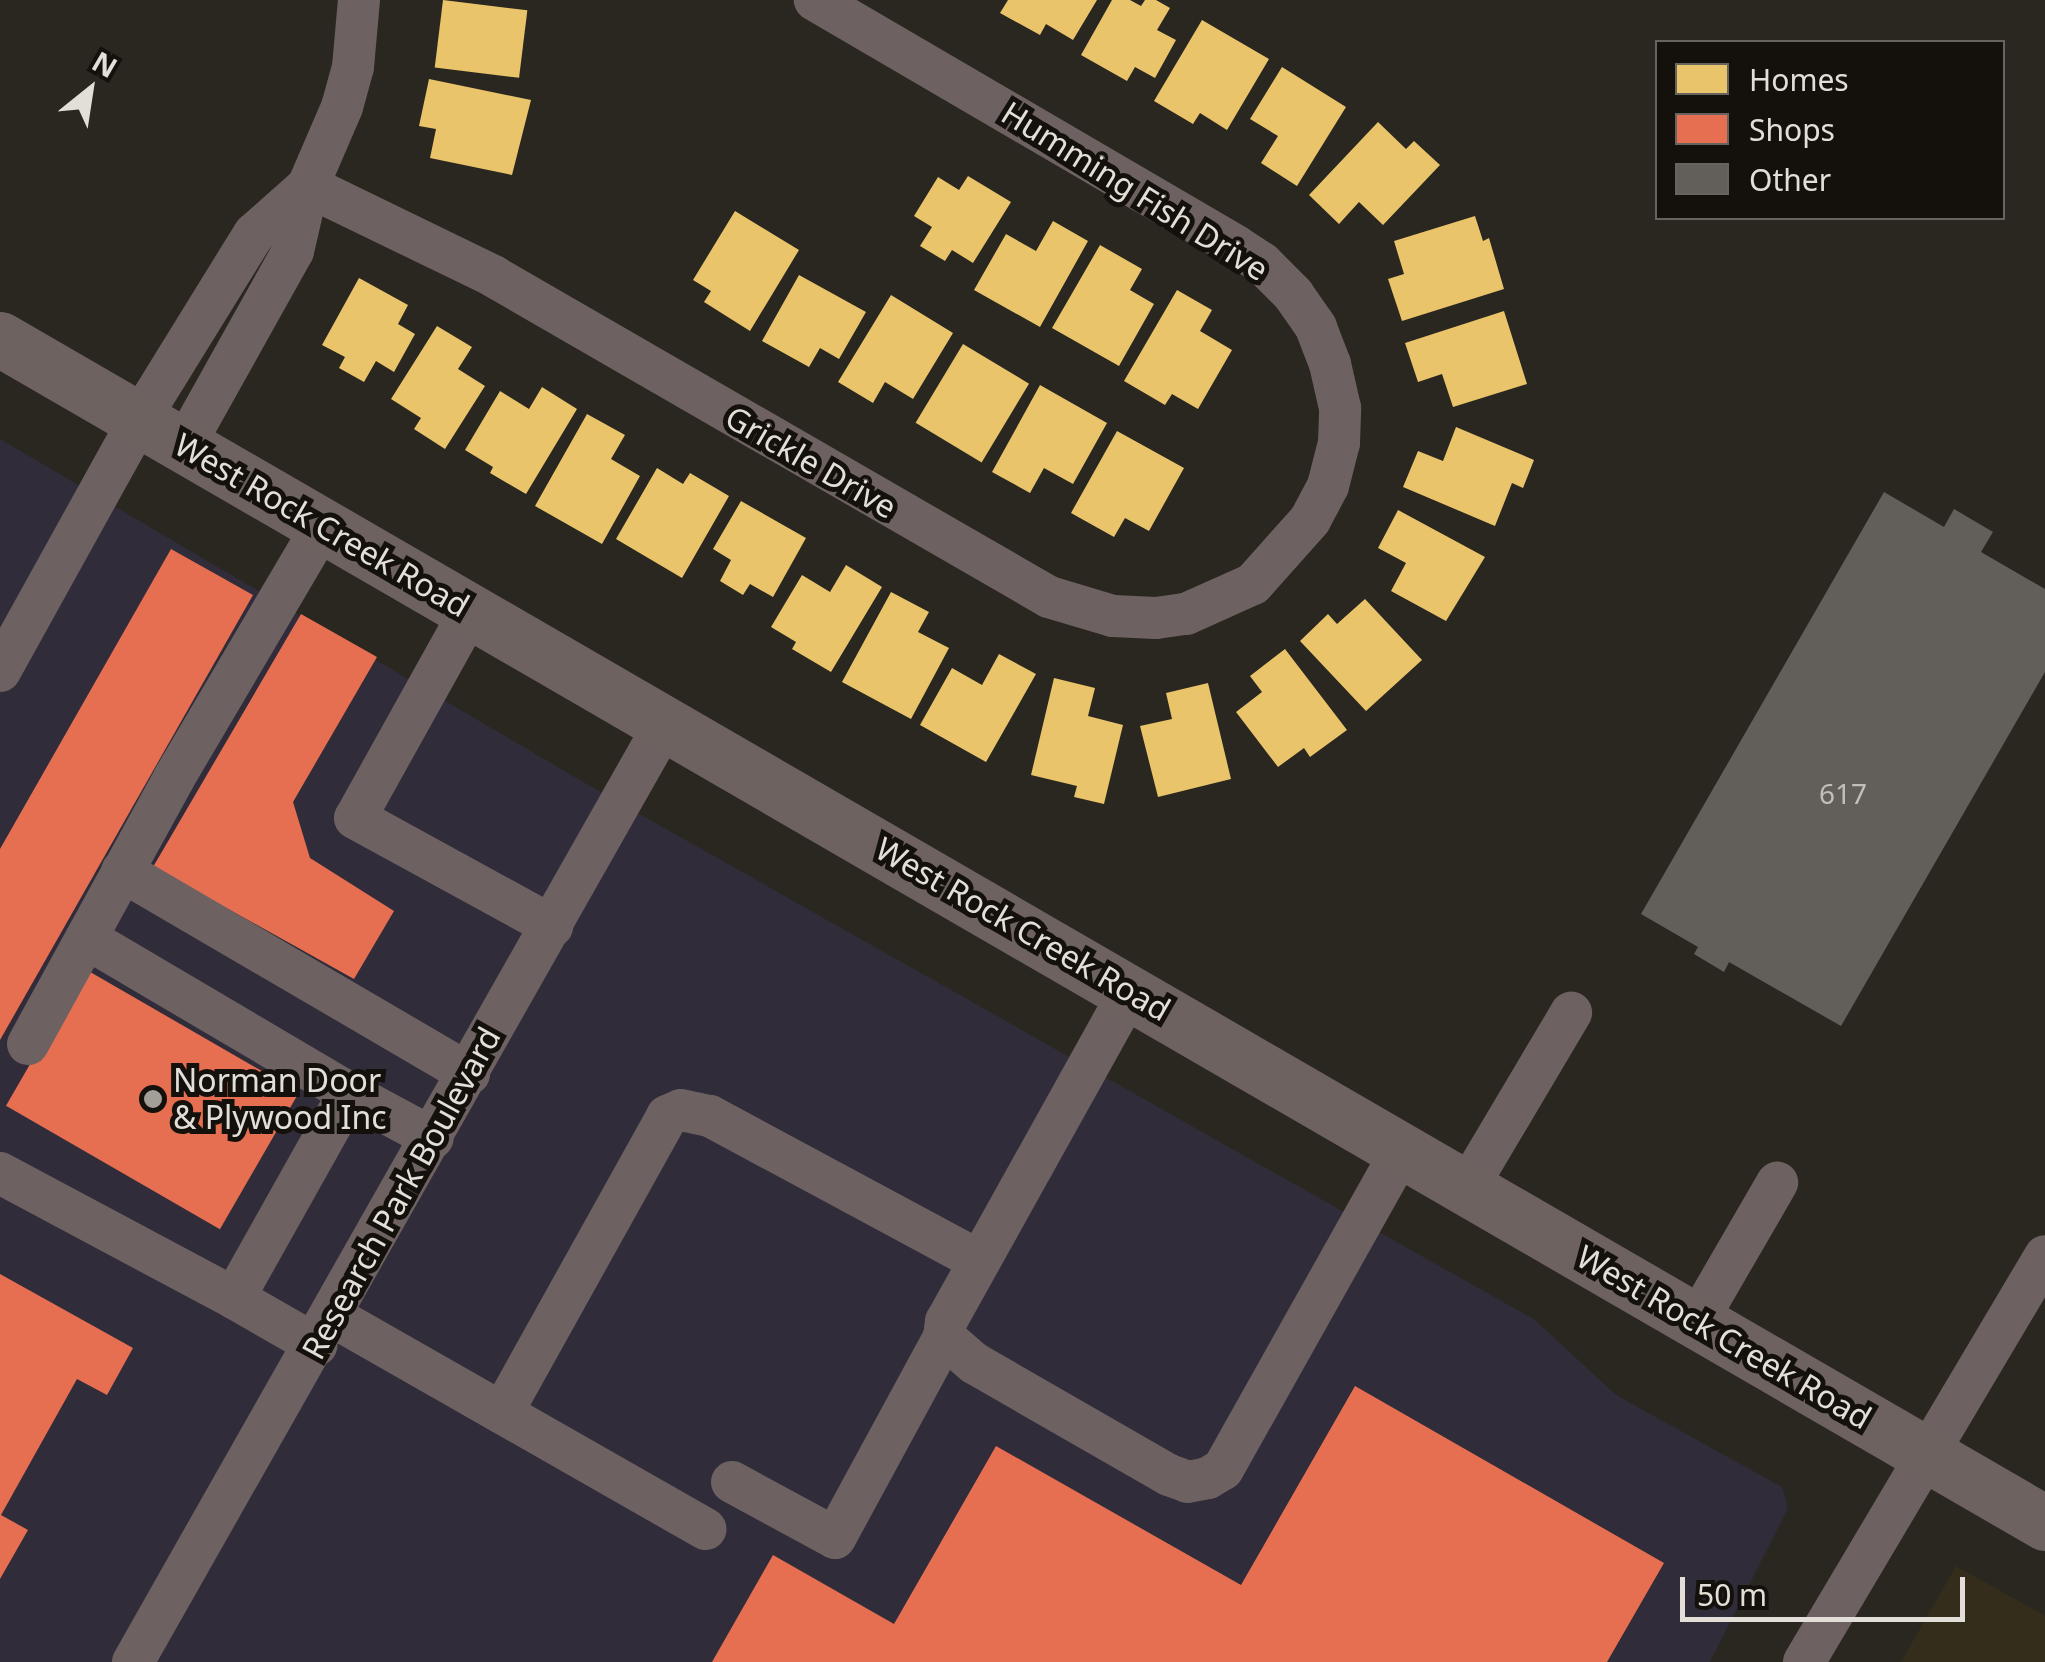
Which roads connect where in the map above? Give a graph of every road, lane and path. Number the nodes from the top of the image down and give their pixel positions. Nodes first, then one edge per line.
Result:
1 (358, 0) edge
2 (816, 0) edge
3 (308, 186) junction
4 (0, 339) edge
5 (162, 433) junction
6 (1310, 520) joint
7 (324, 525) junction
8 (471, 610) junction
9 (0, 672) edge
10 (666, 722) junction
11 (122, 872) junction
12 (552, 926) junction
13 (86, 938) junction
14 (1130, 991) junction
15 (1571, 1013) dead end
16 (28, 1044) dead end
17 (469, 1074) junction
18 (349, 1093) junction
19 (432, 1138) junction
20 (1402, 1150) junction
21 (0, 1174) edge
22 (1777, 1183) dead end
23 (1468, 1188) junction
24 (2045, 1256) edge
25 (979, 1262) junction
26 (234, 1298) junction
27 (1696, 1321) junction
28 (324, 1331) junction
29 (944, 1337) junction
30 (502, 1413) junction
31 (1926, 1454) junction
32 (732, 1482) dead end
33 (2045, 1523) edge
34 (705, 1529) dead end
35 (133, 1662) edge
36 (1804, 1662) edge

1 - 3 street
2 - 6 street, Humming Fish Drive
3 - 5 street
3 - 6 street, Grickle Drive
4 - 5 main road, West Rock Creek Road
5 - 7 main road, West Rock Creek Road
5 - 9 street
7 - 8 main road, West Rock Creek Road
7 - 11 street
8 - 10 main road, West Rock Creek Road
8 - 12 street
10 - 12 street, Research Park Boulevard
10 - 14 main road, West Rock Creek Road
11 - 13 street
11 - 17 street
12 - 17 street, Research Park Boulevard
13 - 16 street
13 - 18 street
14 - 20 main road, West Rock Creek Road
14 - 25 street
15 - 23 street
17 - 19 street, Research Park Boulevard
18 - 19 street
18 - 26 street
19 - 28 street, Research Park Boulevard
20 - 23 main road, West Rock Creek Road
20 - 29 street
21 - 26 street
22 - 27 street
23 - 27 main road, West Rock Creek Road
24 - 31 street
25 - 29 street
25 - 30 street
26 - 28 street
27 - 31 main road, West Rock Creek Road
28 - 30 street
28 - 35 street, Research Park Boulevard
29 - 32 street
30 - 34 street
31 - 33 main road, West Rock Creek Road
31 - 36 street

